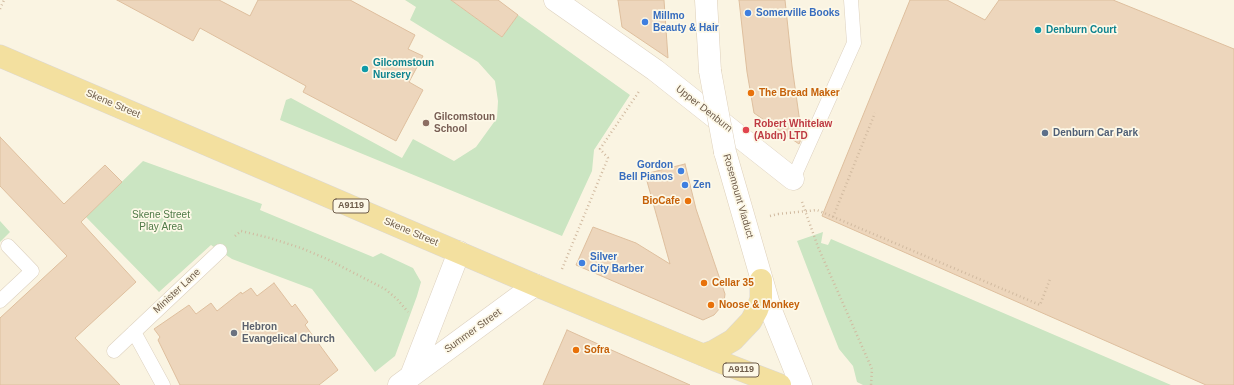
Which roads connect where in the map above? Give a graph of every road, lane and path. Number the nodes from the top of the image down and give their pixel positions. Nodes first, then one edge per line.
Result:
1 (4, 0) edge
2 (555, 0) edge
3 (706, 0) edge
4 (851, 0) edge
5 (0, 9) edge
6 (1, 60) edge
7 (655, 70) junction
8 (875, 114) dead end
9 (793, 179) junction
10 (778, 214) dead end
11 (833, 217) junction
12 (8, 246) dead end
13 (220, 251) joint
14 (459, 252) junction
15 (1050, 278) dead end
16 (761, 280) junction
17 (544, 288) junction
18 (0, 301) edge
19 (431, 326) junction
20 (134, 332) junction
21 (114, 351) dead end
22 (702, 355) junction
23 (405, 381) edge
24 (163, 385) edge
25 (780, 385) edge
26 (801, 385) edge
27 (871, 385) edge

1 - 5 path
2 - 7 street, Upper Denburn
3 - 16 street, Rosemount Viaduct, bridge
4 - 9 lane
6 - 14 main road, Skene Street / A9119
7 - 9 street, Upper Denburn
7 - 17 path
8 - 11 path
9 - 27 path
10 - 11 path, bridge
11 - 15 path, bridge
12 - 18 lane
13 - 19 path
13 - 20 lane, Minister Lane
14 - 17 main road, Skene Street / A9119
14 - 19 street, Summer Street
16 - 22 main road
16 - 26 street, Rosemount Viaduct
17 - 22 main road, Skene Street / A9119
17 - 23 street, Summer Street
19 - 23 street, Summer Street
20 - 21 lane, Minister Lane
20 - 24 lane
22 - 25 main road, Skene Street / A9119

